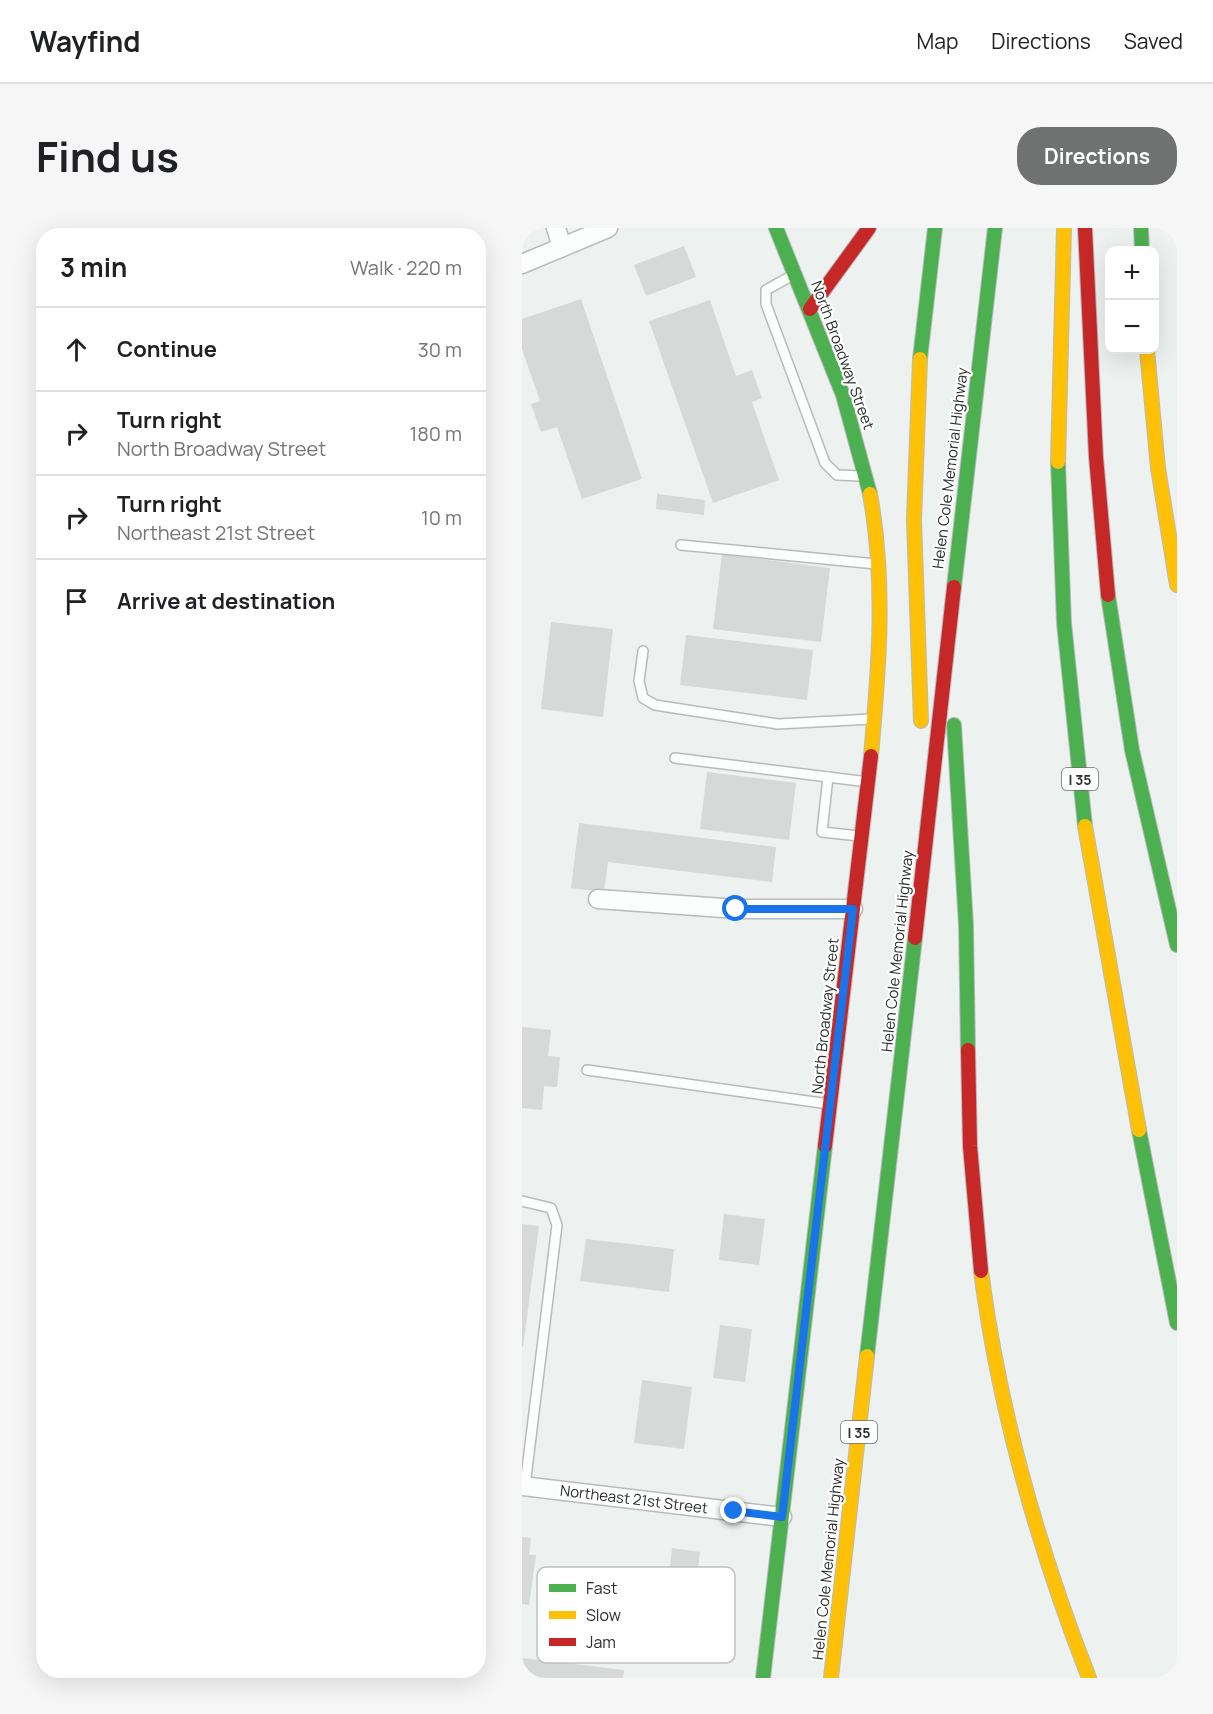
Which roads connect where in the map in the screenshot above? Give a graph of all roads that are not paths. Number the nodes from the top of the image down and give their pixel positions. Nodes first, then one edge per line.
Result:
1 (556, 228) edge
2 (608, 228) edge
3 (776, 228) edge
4 (869, 228) edge
5 (935, 228) edge
6 (995, 228) edge
7 (1064, 228) edge
8 (1085, 228) edge
9 (1141, 228) edge
10 (1142, 246) edge
11 (562, 247) junction
12 (522, 264) edge
13 (796, 274) junction
14 (810, 309) junction
15 (1147, 354) edge
16 (865, 476) junction
17 (681, 545) dead end
18 (879, 564) junction
19 (1177, 585) edge
20 (948, 624) junction
21 (643, 651) dead end
22 (874, 719) junction
23 (675, 758) dead end
24 (828, 777) junction
25 (868, 782) junction
26 (861, 837) junction
27 (926, 840) junction
28 (598, 899) dead end
29 (853, 909) junction
30 (1177, 945) edge
31 (586, 1070) dead end
32 (831, 1105) junction
33 (522, 1201) edge
34 (1177, 1323) edge
35 (524, 1486) edge
36 (782, 1517) junction
37 (764, 1678) edge
38 (831, 1678) edge
39 (1089, 1678) edge

1 - 11 street
2 - 11 street
3 - 13 main road, North Broadway Street
4 - 14 main road
5 - 27 main road
6 - 20 main road, Helen Cole Memorial Highway / I 35
7 - 34 main road, I 35
8 - 30 main road
9 - 10 main road
11 - 12 street
13 - 14 main road, North Broadway Street
13 - 16 lane
14 - 16 main road, North Broadway Street
15 - 19 main road
16 - 18 main road, North Broadway Street
17 - 18 lane
18 - 22 main road, North Broadway Street
20 - 27 main road, Helen Cole Memorial Highway / I 35
20 - 39 main road
21 - 22 lane
22 - 25 main road, North Broadway Street
23 - 24 lane
24 - 25 lane
24 - 26 lane
25 - 26 main road, North Broadway Street
26 - 29 main road, North Broadway Street
27 - 38 main road, Helen Cole Memorial Highway / I 35
28 - 29 street
29 - 32 main road, North Broadway Street
31 - 32 lane
32 - 36 main road, North Broadway Street
33 - 35 lane
35 - 36 street, Northeast 21st Street
36 - 37 main road, North Broadway Street

